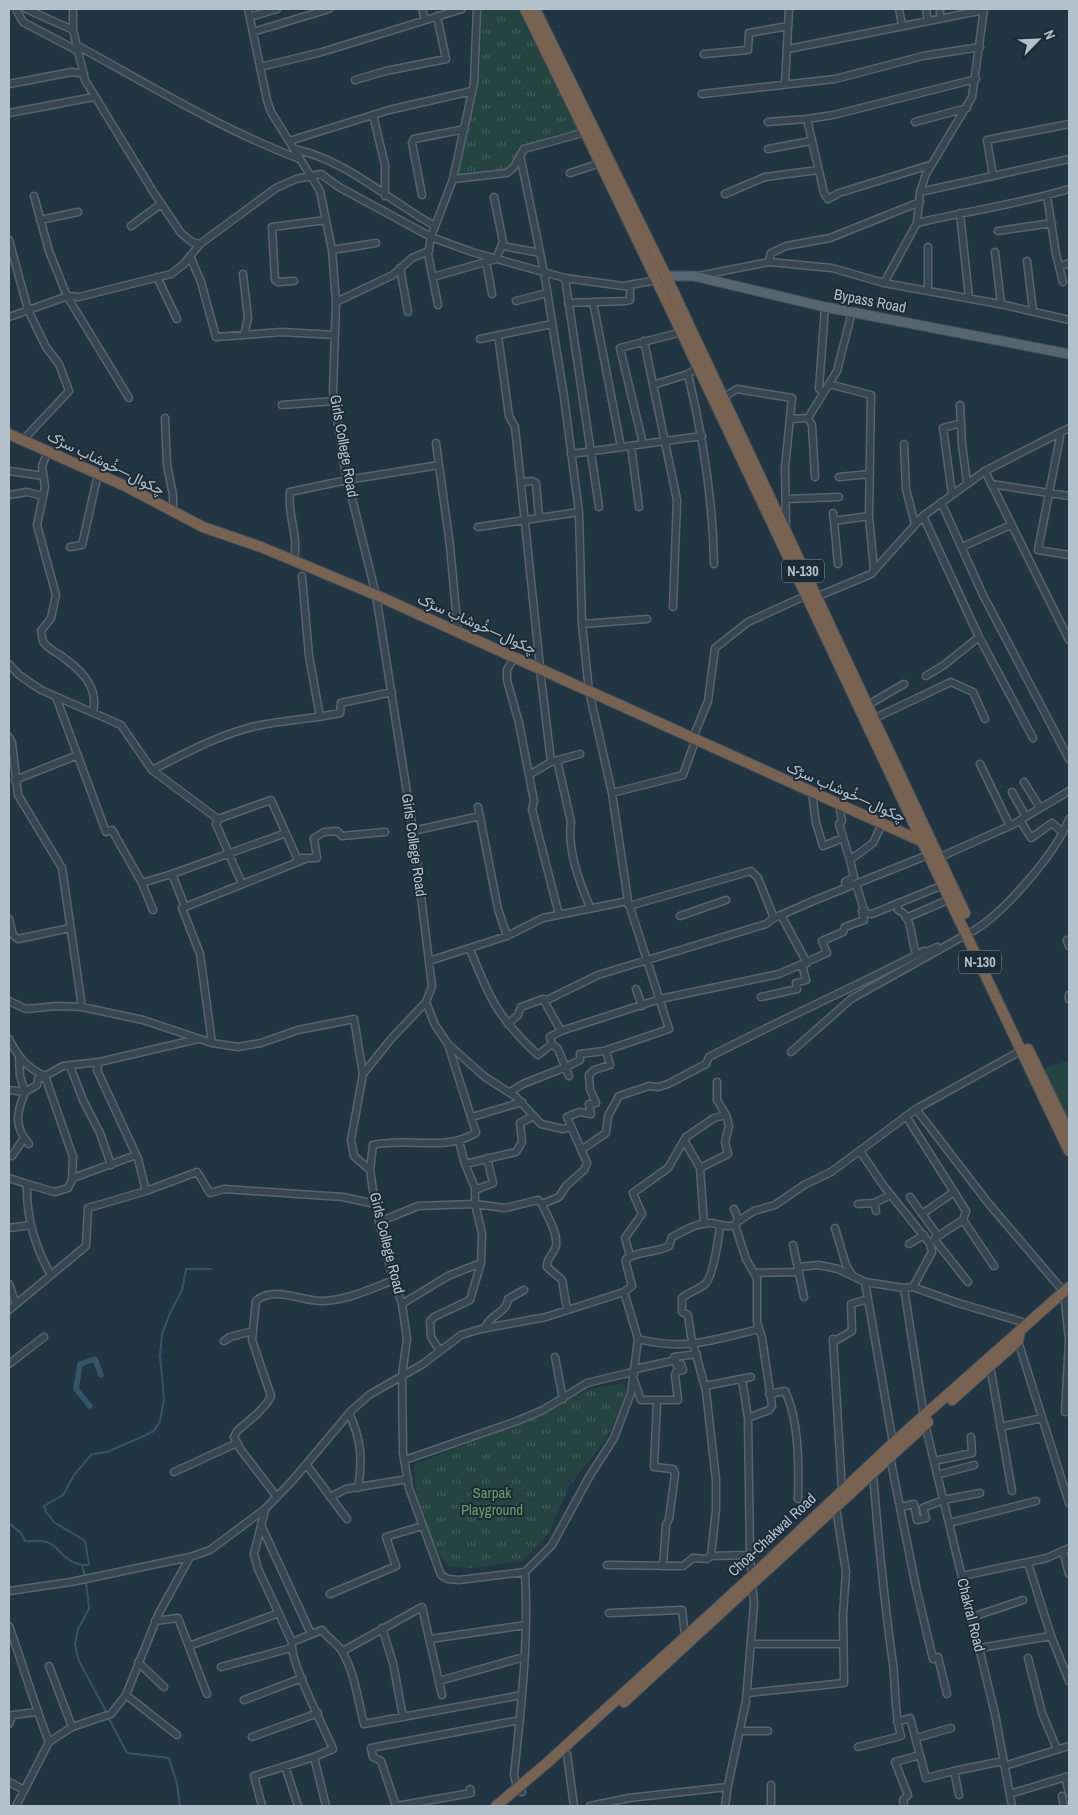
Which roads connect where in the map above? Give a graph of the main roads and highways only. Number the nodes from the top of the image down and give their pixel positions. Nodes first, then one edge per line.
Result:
1 (525, 9) edge
2 (535, 9) edge
3 (660, 275) junction
4 (668, 290) junction
5 (1069, 354) edge
6 (9, 434) edge
7 (811, 597) junction
8 (893, 772) junction
9 (930, 850) junction
10 (970, 933) junction
11 (1025, 1049) junction
12 (1069, 1134) edge
13 (1069, 1151) edge
14 (1066, 1289) edge
15 (1019, 1336) junction
16 (925, 1420) junction
17 (752, 1581) junction
18 (521, 1790) junction
19 (496, 1806) edge
20 (505, 1806) edge

1 - 3 highway, N-130
2 - 3 highway, N-130
3 - 4 highway, N-130
3 - 5 main road, Bypass Road
4 - 7 highway, N-130
4 - 7 highway, N-130
6 - 9 highway, چکوال—خُوشاب سڑک
7 - 8 highway, N-130
7 - 8 highway, N-130
8 - 9 highway, N-130
9 - 10 highway, N-130
9 - 10 highway, N-130
10 - 11 highway, N-130
11 - 12 highway, N-130
11 - 13 highway, N-130
14 - 15 highway, Choa-Chakwal Road
15 - 16 highway
15 - 16 highway, Choa-Chakwal Road
16 - 17 highway
16 - 17 highway, Choa-Chakwal Road
17 - 18 highway, Choa-Chakwal Road
17 - 18 highway
18 - 19 highway, Choa-Chakwal Road
18 - 20 highway

